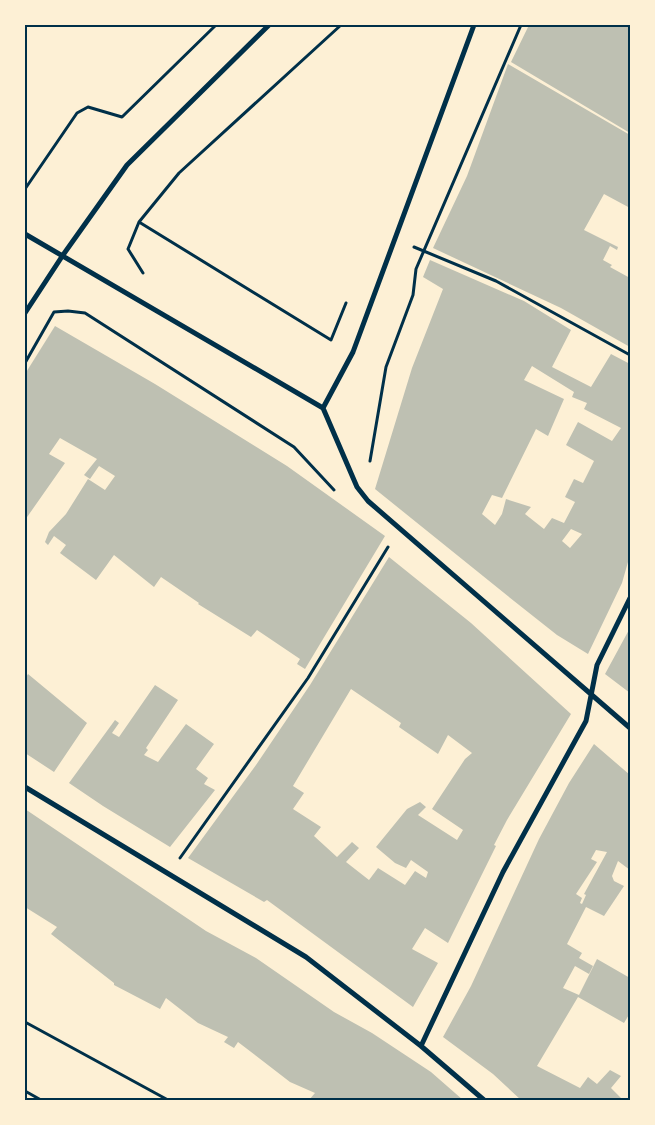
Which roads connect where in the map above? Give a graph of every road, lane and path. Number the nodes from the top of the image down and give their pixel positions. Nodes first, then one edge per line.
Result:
1 (216, 25) edge
2 (269, 25) edge
3 (342, 25) edge
4 (474, 25) edge
5 (520, 25) edge
6 (25, 189) edge
7 (139, 222) junction
8 (25, 234) edge
9 (395, 239) junction
10 (63, 255) junction
11 (142, 273) dead end
12 (349, 295) dead end
13 (25, 313) edge
14 (630, 354) edge
15 (25, 362) edge
16 (323, 408) junction
17 (362, 493) junction
18 (399, 530) junction
19 (630, 598) edge
20 (591, 696) junction
21 (630, 728) edge
22 (25, 787) edge
23 (168, 875) junction
24 (25, 1022) edge
25 (421, 1046) junction
26 (25, 1091) edge
27 (41, 1100) edge
28 (168, 1100) edge
29 (484, 1100) edge

1 - 6 path
2 - 10 street
3 - 7 path
4 - 9 street
5 - 17 path
7 - 11 path
7 - 12 path
8 - 10 street
9 - 14 path
9 - 16 street
10 - 13 street
10 - 16 street
15 - 17 path
16 - 17 street
17 - 18 street
18 - 20 street
18 - 23 path
19 - 20 street
20 - 21 street
20 - 25 street
22 - 23 street
23 - 25 street
24 - 28 path
25 - 29 street
26 - 27 path

